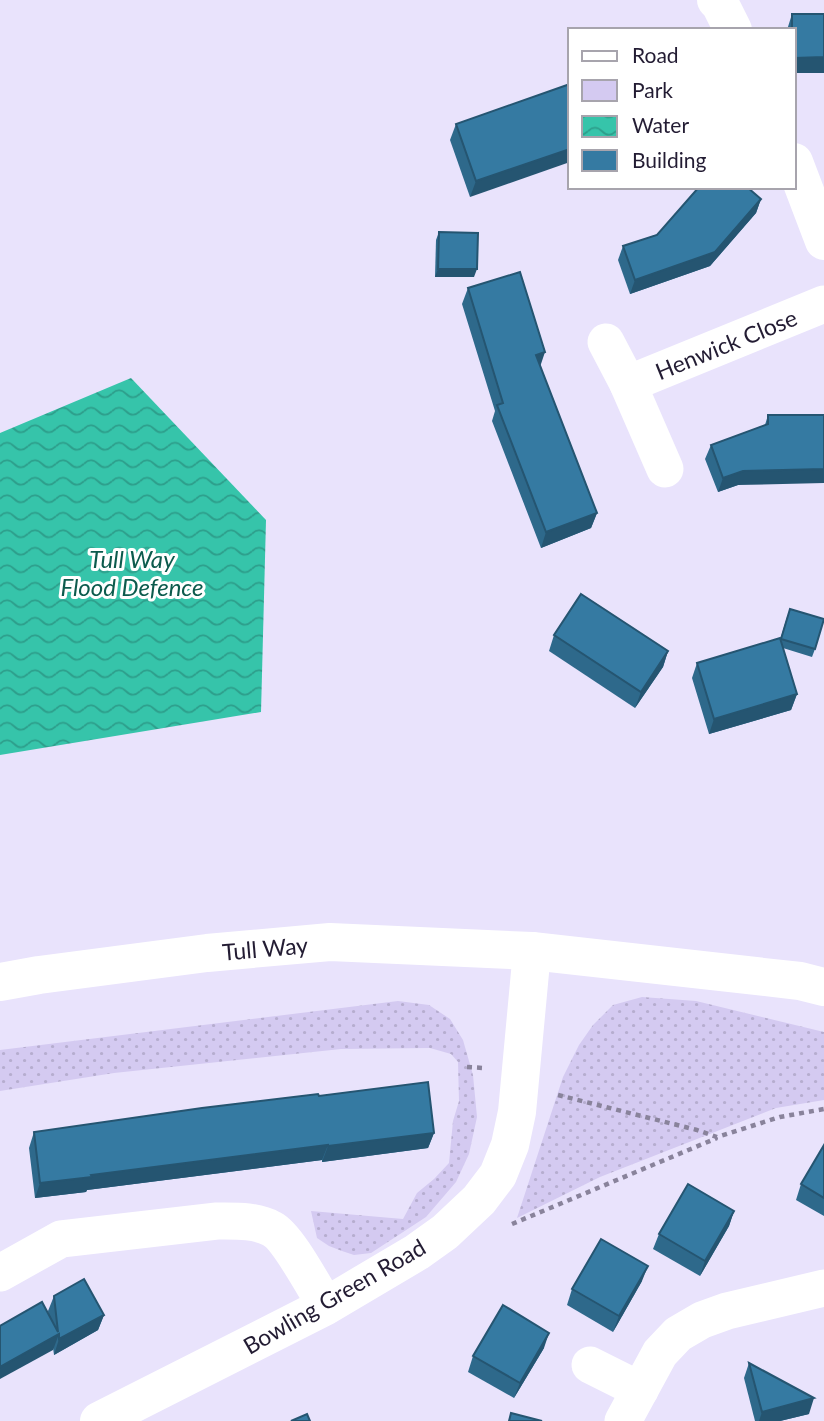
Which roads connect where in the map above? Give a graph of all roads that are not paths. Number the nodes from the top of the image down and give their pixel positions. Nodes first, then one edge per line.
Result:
1 (716, 0) edge
2 (732, 28) edge
3 (796, 167) edge
4 (824, 241) edge
5 (824, 304) edge
6 (606, 342) dead end
7 (628, 384) junction
8 (665, 469) dead end
9 (532, 951) junction
10 (0, 982) edge
11 (824, 987) edge
12 (0, 1273) edge
13 (824, 1288) edge
14 (326, 1306) junction
15 (590, 1364) dead end
16 (640, 1390) junction
17 (99, 1421) edge
18 (623, 1421) edge

1 - 2 street
3 - 4 street
5 - 7 street, Henwick Close
6 - 7 street
7 - 8 street
9 - 10 street, Tull Way
9 - 11 street
9 - 14 street, Bowling Green Road
12 - 14 street
13 - 16 street
14 - 17 street, Bowling Green Road
15 - 16 street
16 - 18 street

